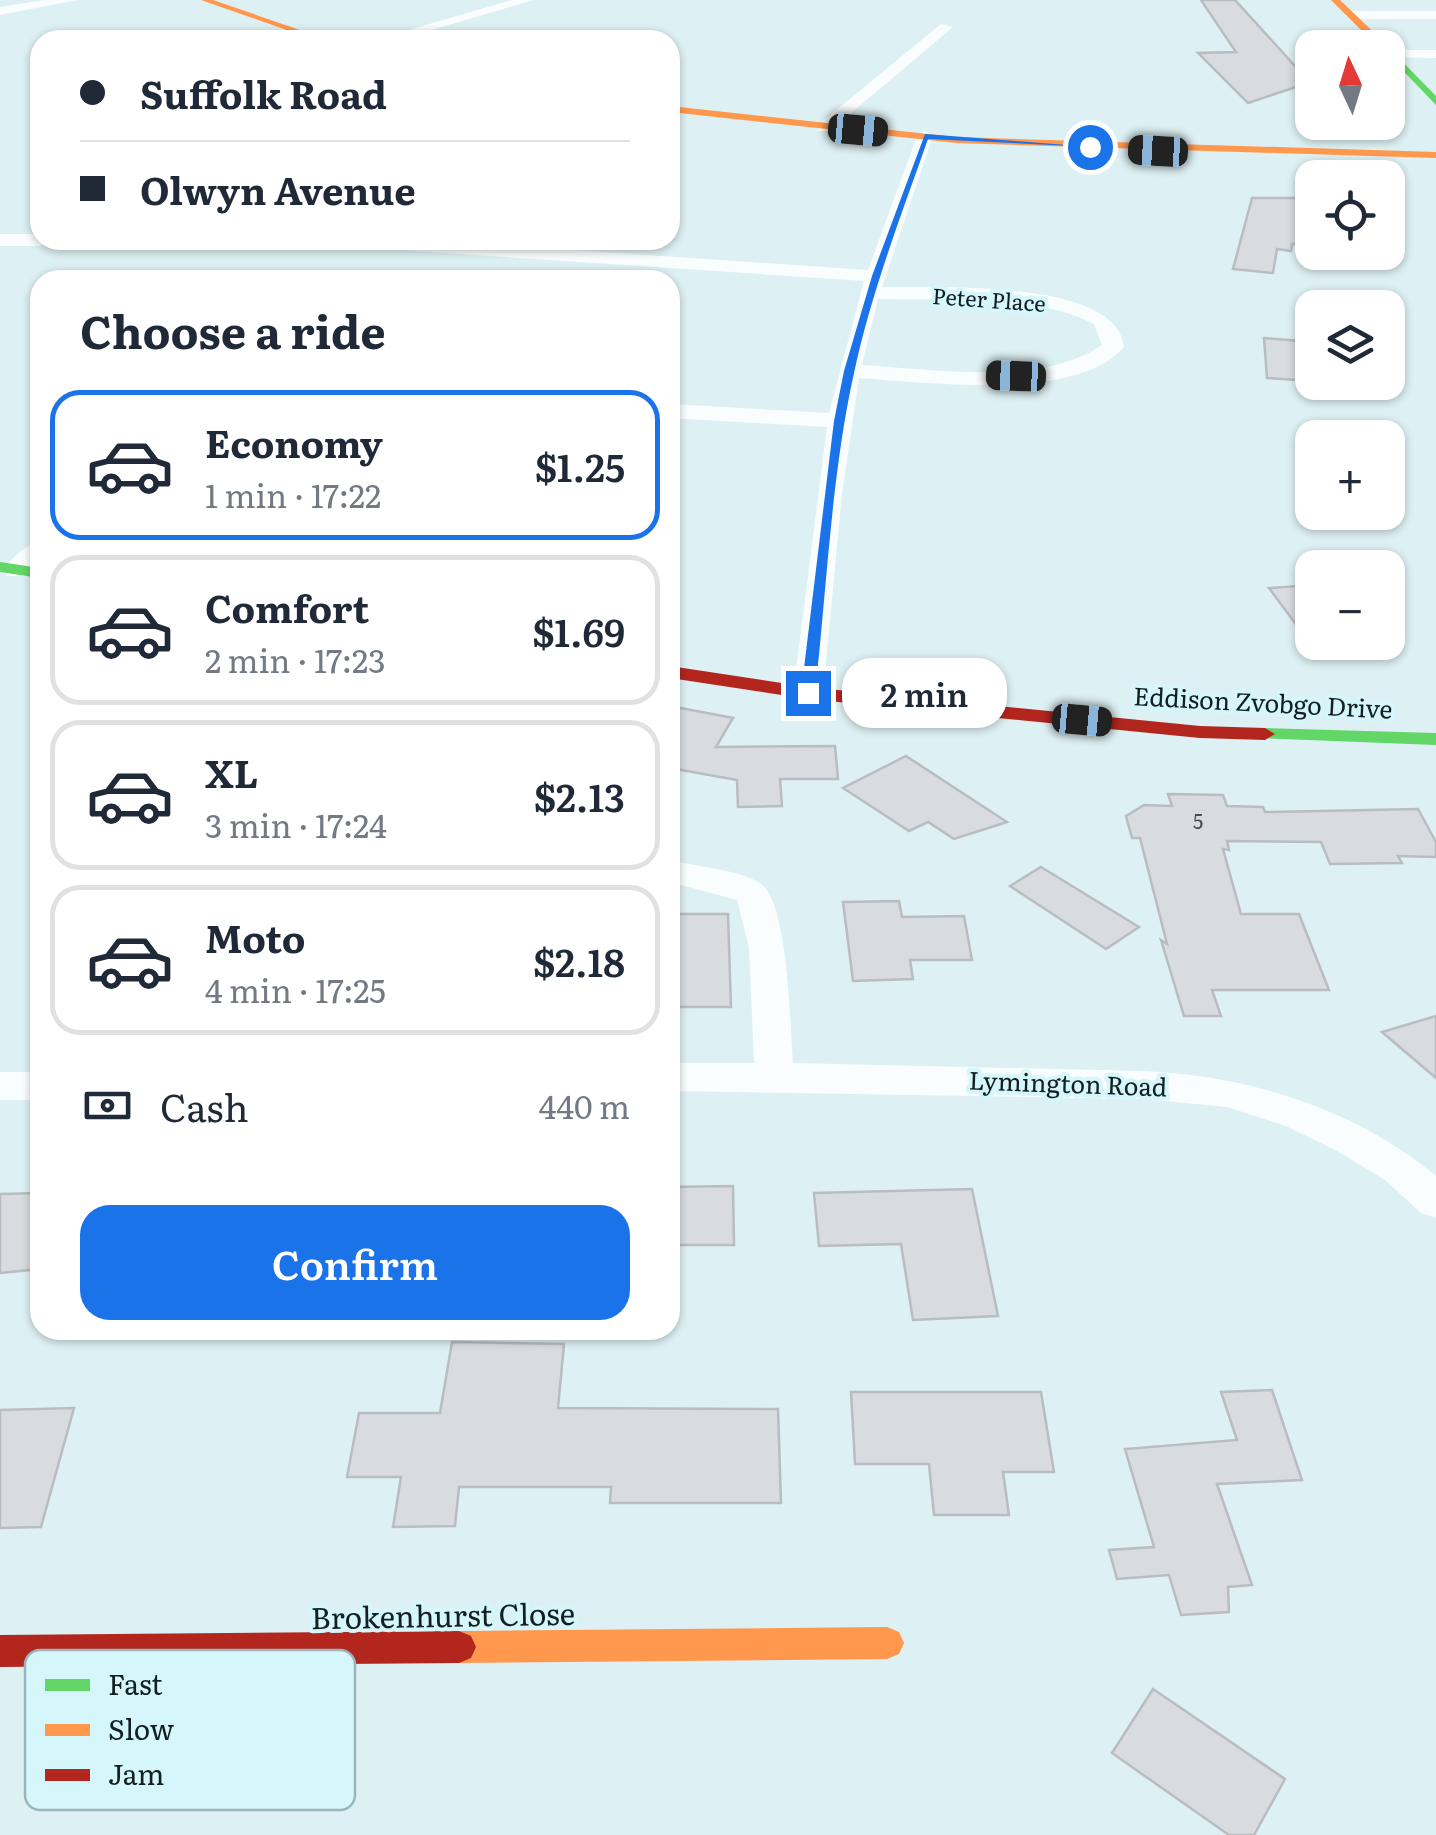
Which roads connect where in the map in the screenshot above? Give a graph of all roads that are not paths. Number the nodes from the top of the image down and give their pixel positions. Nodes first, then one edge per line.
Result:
1 (70, 0) edge
2 (205, 0) edge
3 (527, 0) edge
4 (1343, 7) edge
5 (0, 11) edge
6 (1436, 15) edge
7 (946, 27) dead end
8 (294, 30) edge
9 (418, 30) edge
10 (1367, 30) edge
11 (1405, 52) edge
12 (1436, 54) edge
13 (1405, 68) edge
14 (1434, 97) edge
15 (680, 110) edge
16 (824, 128) junction
17 (925, 136) junction
18 (1436, 155) edge
19 (0, 240) edge
20 (30, 240) edge
21 (465, 250) edge
22 (874, 284) junction
23 (849, 371) junction
24 (680, 412) edge
25 (840, 421) junction
26 (680, 674) edge
27 (808, 693) junction
28 (1436, 739) edge
29 (680, 873) edge
30 (774, 1076) junction
31 (680, 1078) edge
32 (0, 1086) edge
33 (30, 1086) edge
34 (1432, 1191) edge
35 (887, 1643) dead end
36 (111, 1650) edge
37 (0, 1651) edge
38 (25, 1651) edge

1 - 5 street
2 - 8 street
3 - 9 street
4 - 6 street
4 - 10 street
7 - 16 street
11 - 12 street
13 - 14 street
15 - 16 street
16 - 17 street
17 - 18 street
17 - 22 street
19 - 20 street
21 - 22 street
22 - 23 street
22 - 23 street, Peter Place
23 - 25 street
24 - 25 street
25 - 27 street
26 - 27 street, Eddison Zvobgo Drive
27 - 28 street, Eddison Zvobgo Drive
29 - 30 street
30 - 31 street, Lymington Road
30 - 34 street, Lymington Road
32 - 33 street
35 - 36 street, Brokenhurst Close
37 - 38 street, Brokenhurst Close

